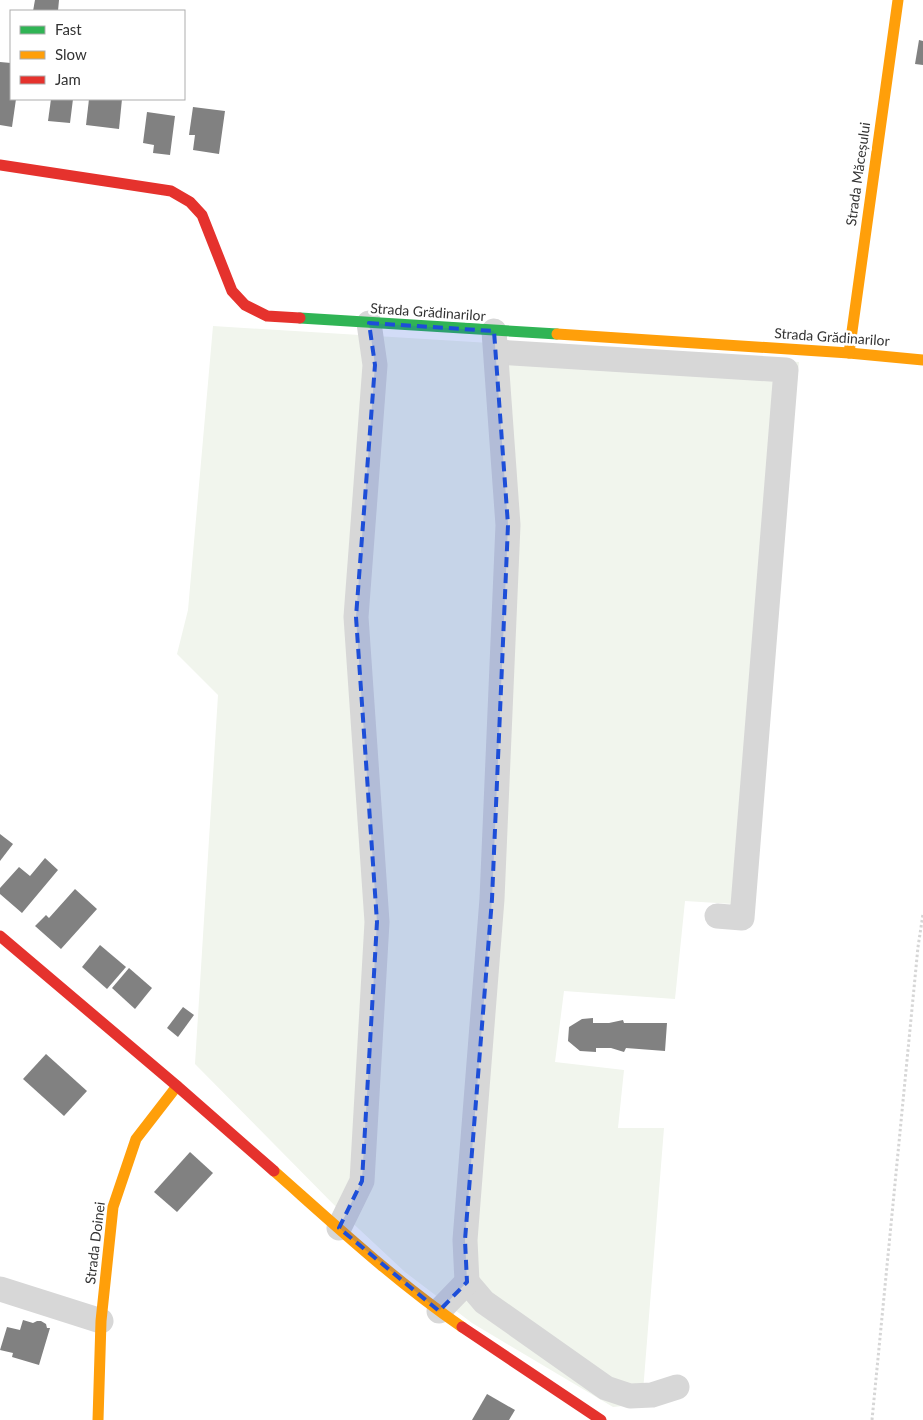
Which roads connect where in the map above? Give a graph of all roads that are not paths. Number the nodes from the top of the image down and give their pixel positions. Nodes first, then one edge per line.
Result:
1 (898, 0) edge
2 (0, 165) edge
3 (369, 323) junction
4 (495, 341) junction
5 (849, 353) junction
6 (923, 360) edge
7 (717, 916) dead end
8 (0, 936) edge
9 (177, 1086) junction
10 (339, 1228) junction
11 (467, 1282) junction
12 (0, 1289) edge
13 (439, 1311) junction
14 (101, 1321) junction
15 (677, 1387) dead end
16 (598, 1419) edge
17 (98, 1420) edge

1 - 5 street, Strada Măceșului
2 - 3 street, Strada Grădinarilor
3 - 4 street, Strada Grădinarilor
3 - 10 street
4 - 5 street, Strada Grădinarilor
4 - 7 street
4 - 11 street
5 - 6 street, Strada Grădinarilor
8 - 9 street
9 - 10 street
9 - 14 street, Strada Doinei
10 - 13 street
11 - 13 street
11 - 15 street
12 - 14 street
13 - 16 street
14 - 17 street, Strada Doinei

